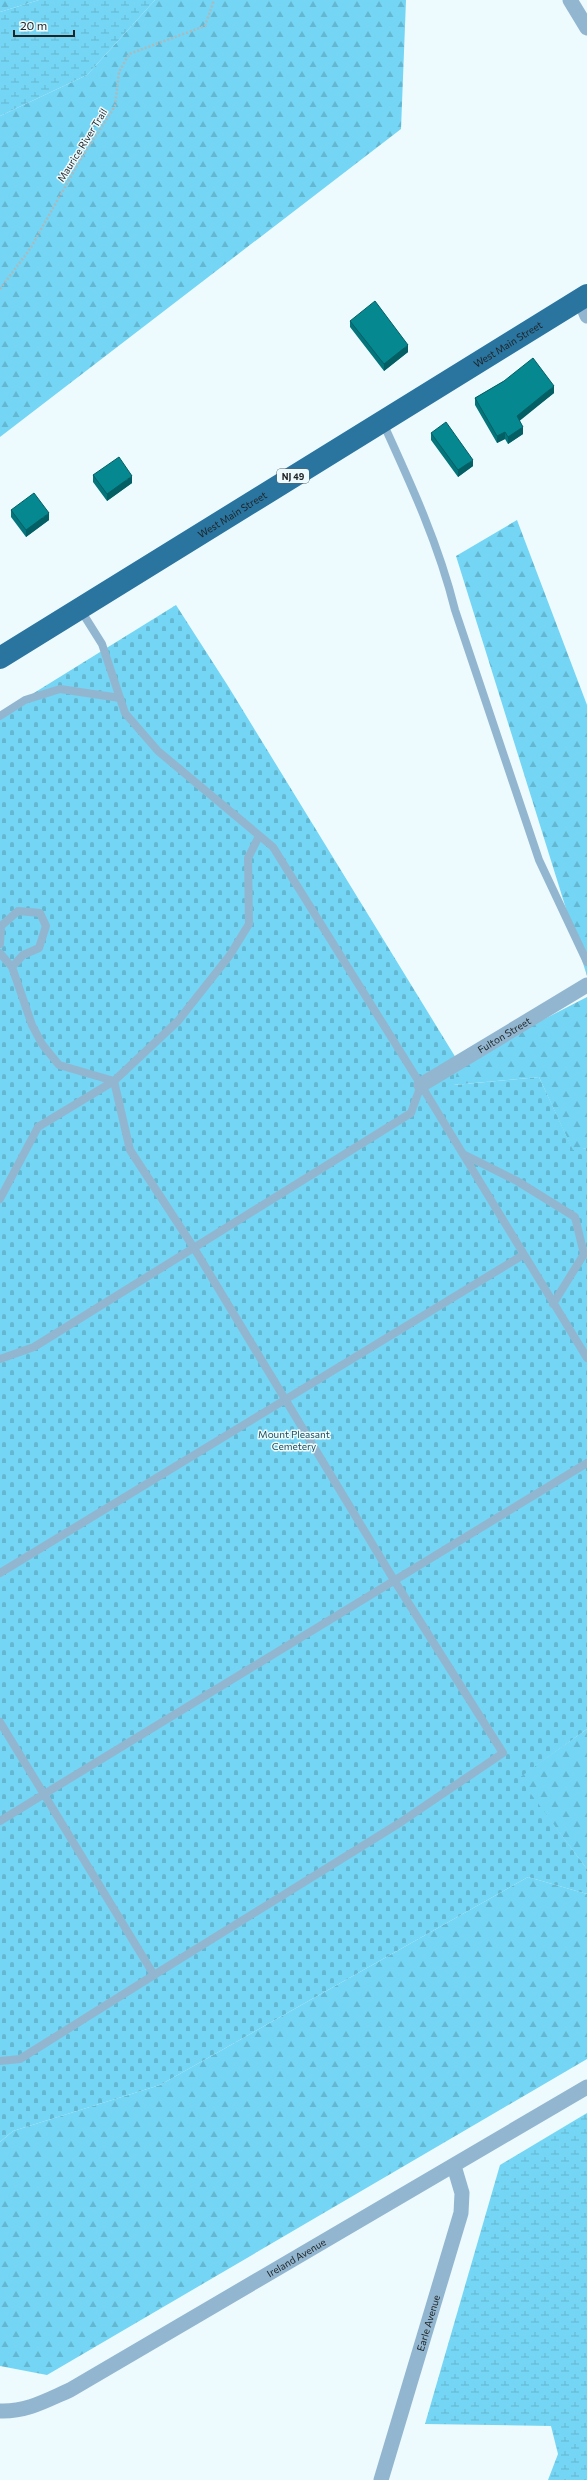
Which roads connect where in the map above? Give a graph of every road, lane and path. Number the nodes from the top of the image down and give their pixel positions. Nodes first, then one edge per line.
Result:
1 (214, 0) edge
2 (570, 0) edge
3 (587, 28) edge
4 (0, 289) edge
5 (585, 304) edge
6 (382, 421) junction
7 (80, 609) junction
8 (0, 658) edge
9 (120, 698) junction
10 (0, 716) edge
11 (259, 836) junction
12 (0, 944) edge
13 (0, 953) edge
14 (587, 962) edge
15 (12, 967) junction
16 (587, 985) edge
17 (114, 1081) junction
18 (421, 1085) junction
19 (462, 1154) junction
20 (0, 1199) edge
21 (194, 1248) junction
22 (523, 1255) junction
23 (553, 1304) junction
24 (587, 1358) edge
25 (0, 1359) edge
26 (286, 1398) junction
27 (587, 1463) edge
28 (0, 1573) edge
29 (394, 1580) junction
30 (0, 1722) edge
31 (44, 1793) junction
32 (0, 1821) edge
33 (154, 1975) junction
34 (0, 2061) edge
35 (587, 2087) edge
36 (454, 2166) junction
37 (0, 2411) edge
38 (381, 2480) edge

1 - 4 path, Maurice River Trail
2 - 3 street
5 - 6 highway, West Main Street / NJ 49
6 - 7 highway, West Main Street / NJ 49
6 - 14 lane
7 - 8 highway, West Main Street / NJ 49
7 - 9 lane
9 - 10 lane
9 - 11 lane
11 - 17 lane
11 - 18 lane
12 - 15 lane
13 - 15 lane
15 - 17 lane
16 - 18 street, Fulton Street
17 - 20 lane
17 - 21 lane
18 - 19 lane
18 - 21 lane
19 - 22 lane
19 - 23 lane
21 - 25 lane
21 - 26 lane
22 - 23 lane
22 - 26 lane
23 - 24 lane
26 - 28 lane
26 - 29 lane
27 - 29 lane
29 - 31 lane
29 - 33 lane
30 - 31 lane
31 - 32 lane
31 - 33 lane
33 - 34 lane
35 - 36 street, Ireland Avenue
36 - 37 street, Ireland Avenue
36 - 38 street, Earle Avenue

